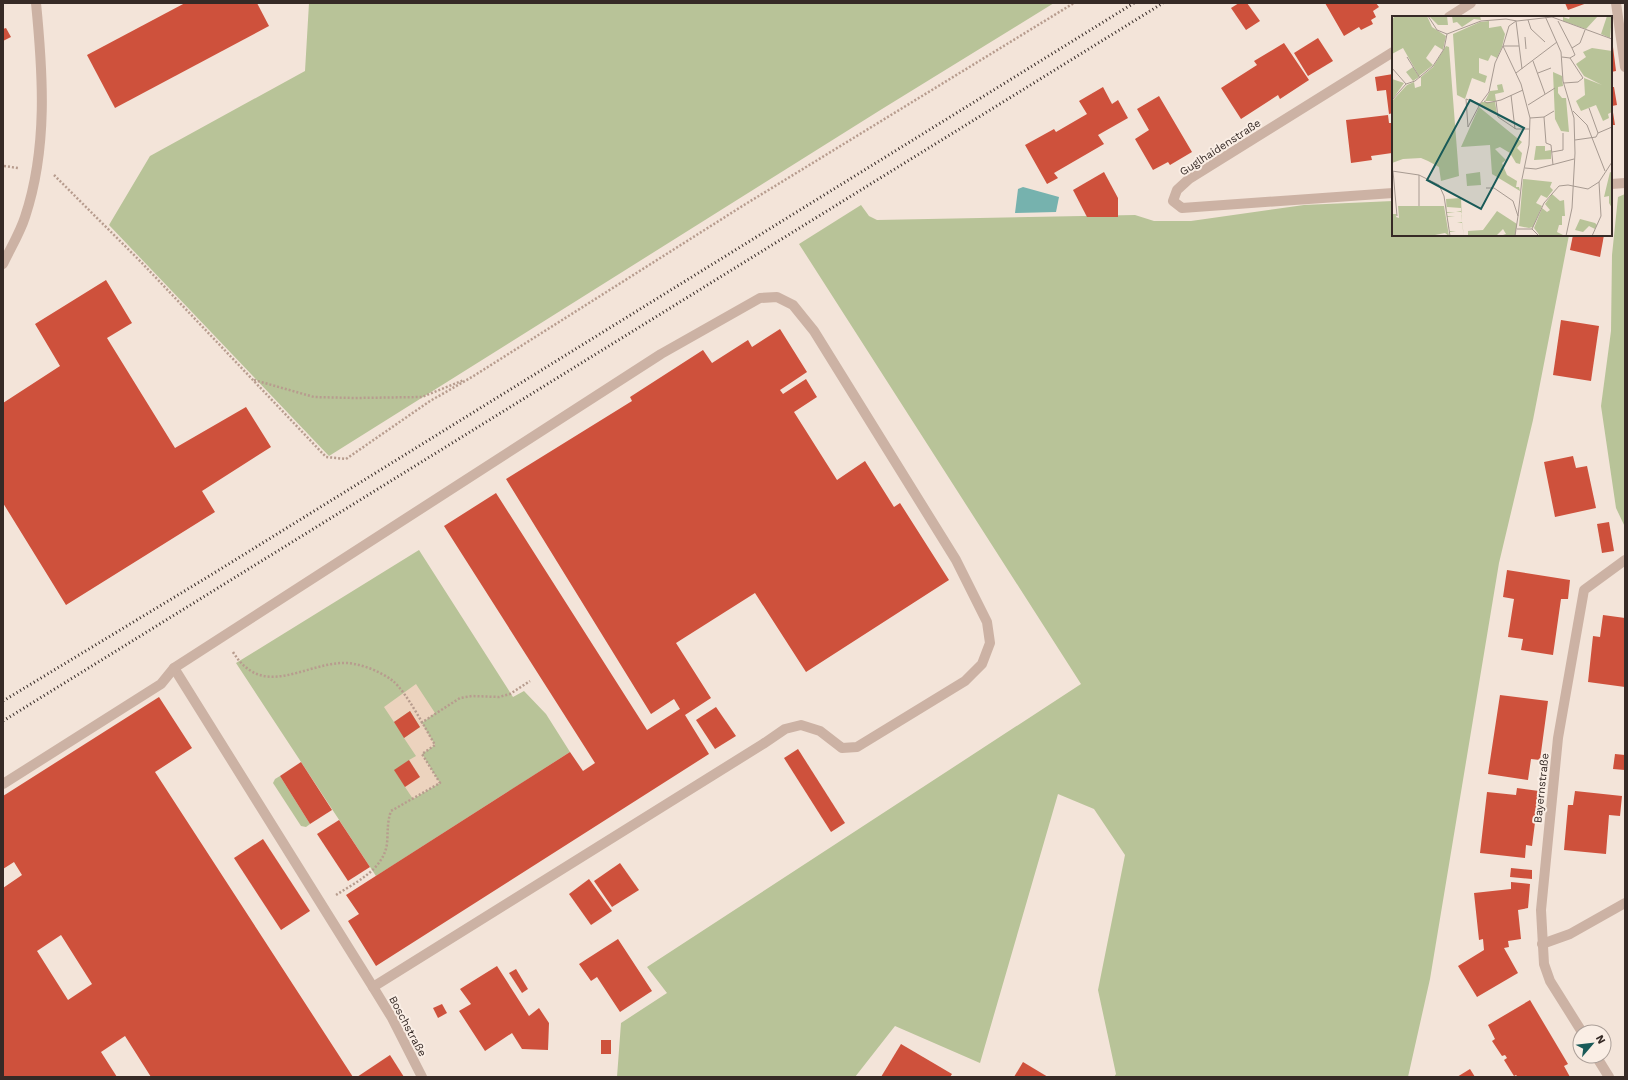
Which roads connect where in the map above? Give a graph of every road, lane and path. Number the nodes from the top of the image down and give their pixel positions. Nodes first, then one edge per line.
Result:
1 (36, 3) edge
2 (1074, 3) edge
3 (1471, 3) edge
4 (1616, 3) edge
5 (1451, 16) edge
6 (1392, 53) edge
7 (1625, 67) edge
8 (4, 166) dead end
9 (19, 168) dead end
10 (37, 172) junction
11 (1625, 183) edge
12 (1612, 184) edge
13 (1392, 193) edge
14 (3, 264) edge
15 (472, 377) junction
16 (254, 380) junction
17 (1625, 560) edge
18 (223, 637) junction
19 (174, 668) junction
20 (530, 681) dead end
21 (422, 723) junction
22 (3, 784) edge
23 (1625, 903) edge
24 (322, 904) junction
25 (1542, 944) junction
26 (373, 987) junction
27 (1577, 1024) edge
28 (1601, 1064) edge
29 (422, 1077) edge
30 (1609, 1077) edge

1 - 10 street
2 - 15 path
3 - 5 street
4 - 7 street
6 - 13 street, Guglhaidenstraße
8 - 9 path
10 - 14 street
10 - 16 path
11 - 12 street
15 - 16 path
15 - 16 path
17 - 25 street, Bayernstraße
18 - 19 street
18 - 21 path
18 - 26 street
19 - 22 street
19 - 24 street, Boschstraße
20 - 21 path
21 - 24 path
23 - 25 street
24 - 26 street, Boschstraße
25 - 27 street, Bayernstraße
26 - 29 street, Boschstraße
28 - 30 street

